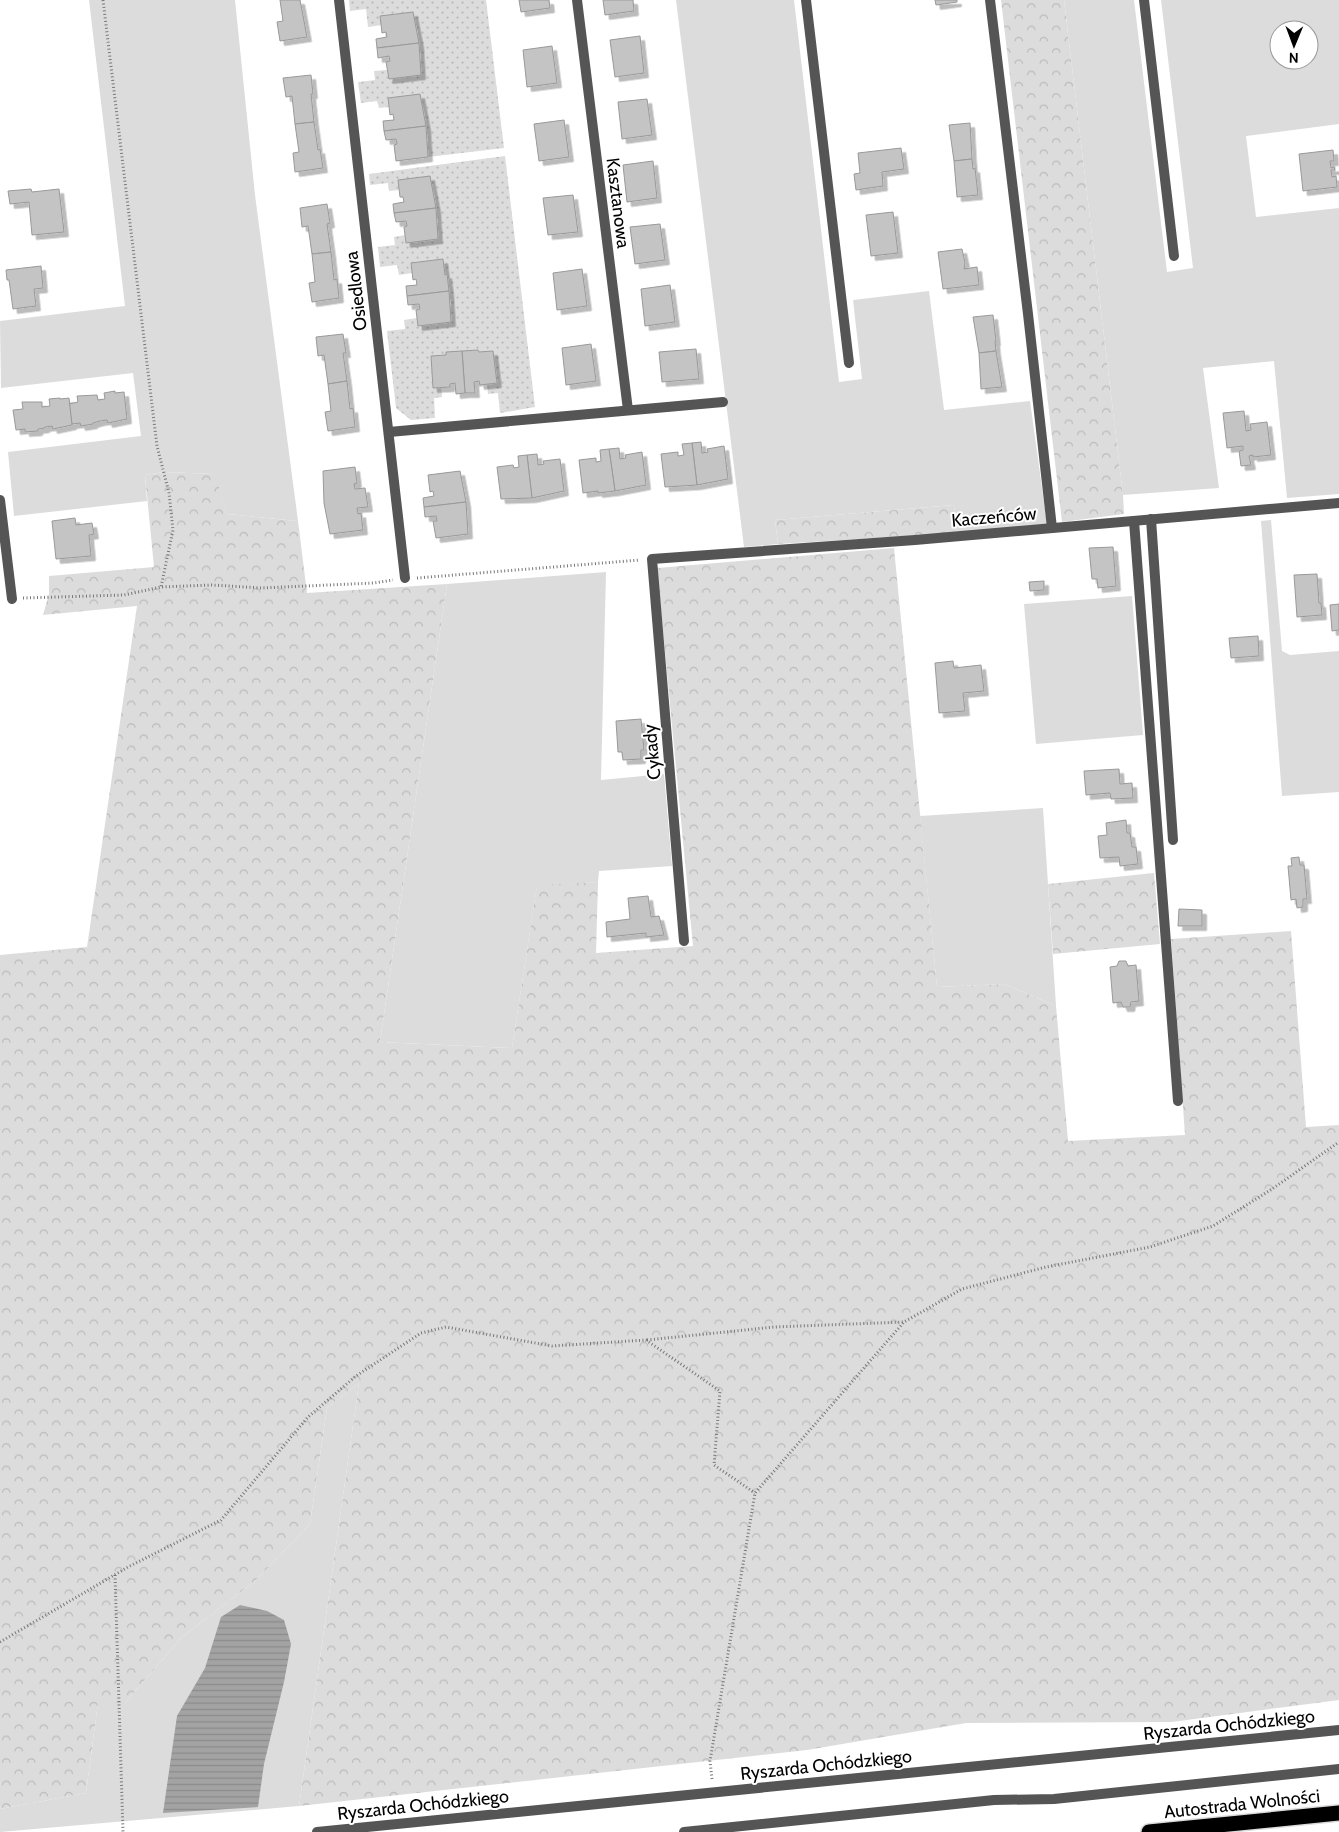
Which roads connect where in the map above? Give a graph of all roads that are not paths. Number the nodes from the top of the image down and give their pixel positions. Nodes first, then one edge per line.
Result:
1 (339, 0) edge
2 (577, 0) edge
3 (806, 0) edge
4 (990, 0) edge
5 (1144, 0) edge
6 (1174, 256) dead end
7 (849, 362) dead end
8 (723, 402) dead end
9 (628, 410) junction
10 (389, 432) junction
11 (0, 500) edge
12 (1339, 502) edge
13 (1151, 519) junction
14 (1134, 521) junction
15 (1052, 528) junction
16 (652, 559) joint
17 (405, 578) dead end
18 (12, 599) road end
19 (1173, 840) dead end
20 (684, 941) dead end
21 (1178, 1101) dead end
22 (1339, 1730) edge
23 (1339, 1769) edge
24 (1339, 1813) edge
25 (317, 1832) edge
26 (684, 1832) edge
27 (1149, 1832) edge

1 - 10 street, Osiedlowa
2 - 9 street, Kasztanowa
3 - 7 street
4 - 15 street
5 - 6 street
8 - 9 street
9 - 10 street
10 - 17 street, Osiedlowa
11 - 18 street
12 - 13 street, Kaczeńców
13 - 14 street, Kaczeńców
13 - 19 street
14 - 15 street, Kaczeńców
14 - 21 street
15 - 16 street, Kaczeńców
16 - 20 street, Cykady
22 - 25 street, Ryszarda Ochódzkiego
23 - 26 street
24 - 27 highway, Autostrada Wolności

